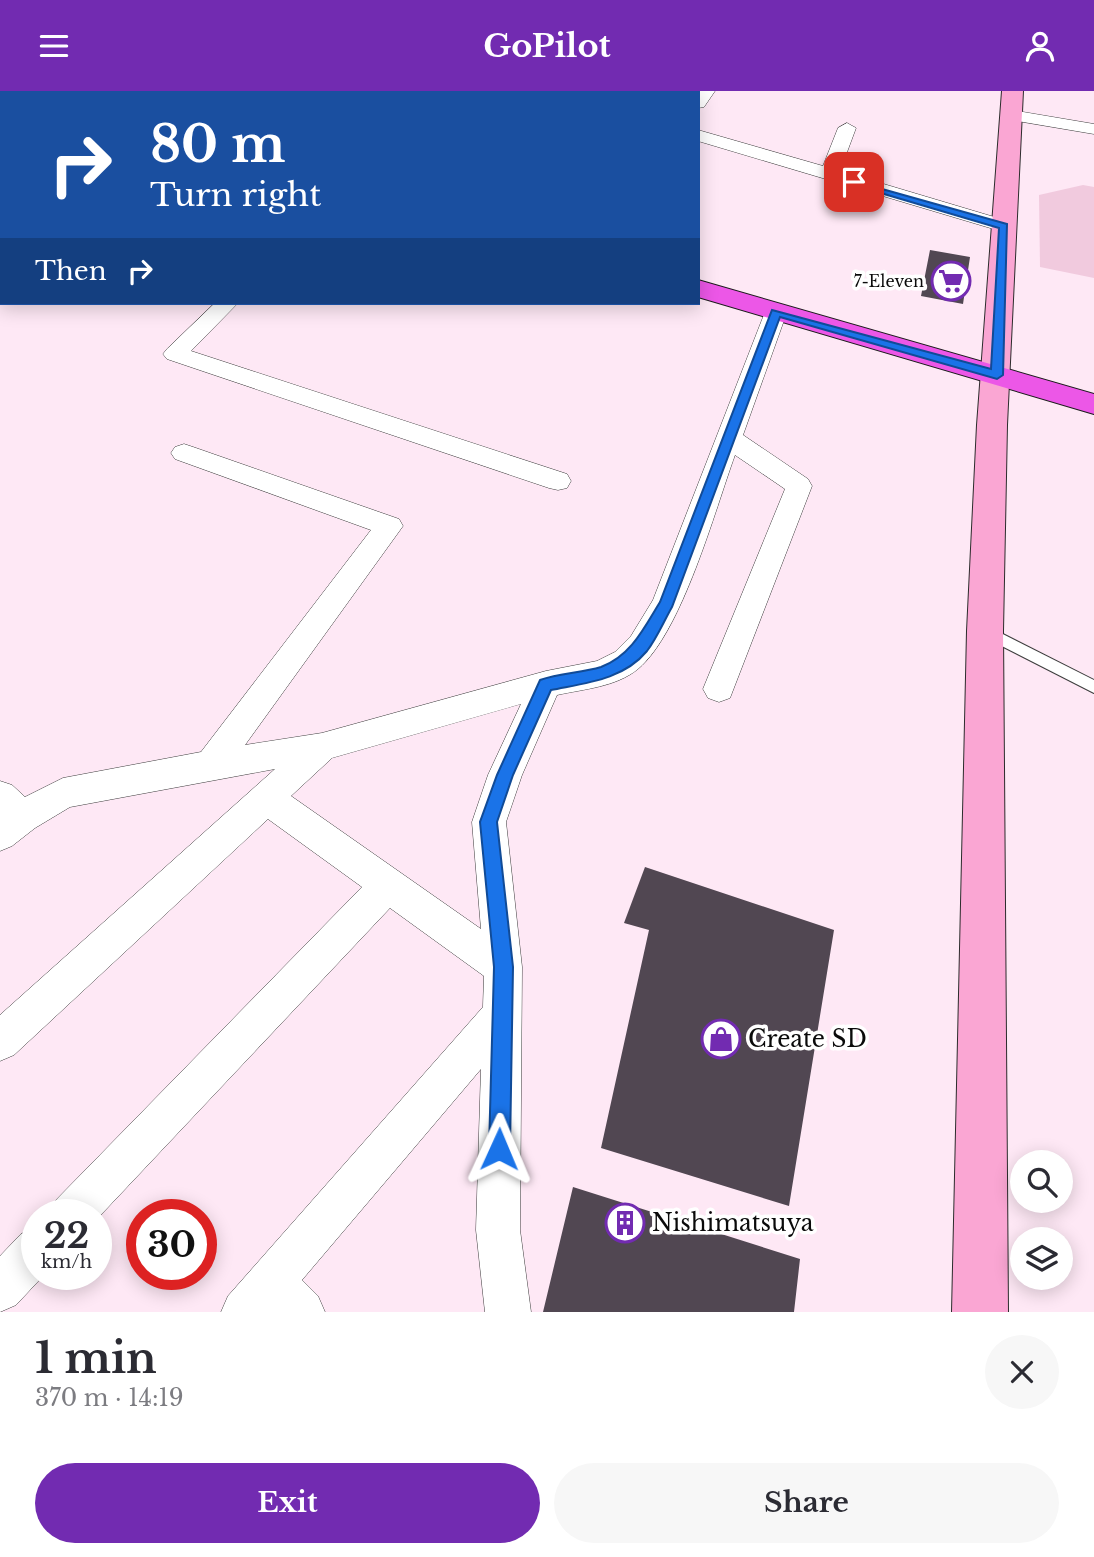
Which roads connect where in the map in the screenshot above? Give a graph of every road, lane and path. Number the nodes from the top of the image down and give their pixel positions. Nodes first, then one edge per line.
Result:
1 (1012, 103) edge
2 (847, 128) dead end
3 (1094, 129) edge
4 (700, 136) edge
5 (829, 174) junction
6 (1004, 226) junction
7 (700, 289) edge
8 (225, 305) edge
9 (776, 312) junction
10 (997, 375) junction
11 (1094, 404) edge
12 (729, 438) junction
13 (184, 453) dead end
14 (558, 481) dead end
15 (985, 631) junction
16 (546, 684) junction
17 (1094, 687) edge
18 (719, 689) dead end
19 (322, 747) junction
20 (211, 765) junction
21 (266, 798) junction
22 (8, 816) edge
23 (388, 885) junction
24 (503, 967) junction
25 (502, 1015) junction
26 (0, 1041) edge
27 (86, 1199) edge
28 (21, 1267) edge
29 (0, 1289) edge
30 (258, 1296) edge
31 (302, 1312) edge
32 (508, 1312) edge
33 (980, 1312) edge

1 - 3 street
1 - 6 street
2 - 5 street
4 - 5 street
5 - 6 street
6 - 10 street
7 - 9 highway
8 - 14 street
9 - 10 highway
9 - 12 street
10 - 11 highway
10 - 15 street
12 - 16 street
12 - 18 street
13 - 20 street
15 - 17 lane
15 - 33 street
16 - 19 street
16 - 24 street
19 - 20 street
19 - 21 street
20 - 22 street
21 - 23 street
21 - 26 street
23 - 24 street
23 - 27 street
24 - 25 street
25 - 30 street
25 - 32 street
28 - 29 street
30 - 31 street

